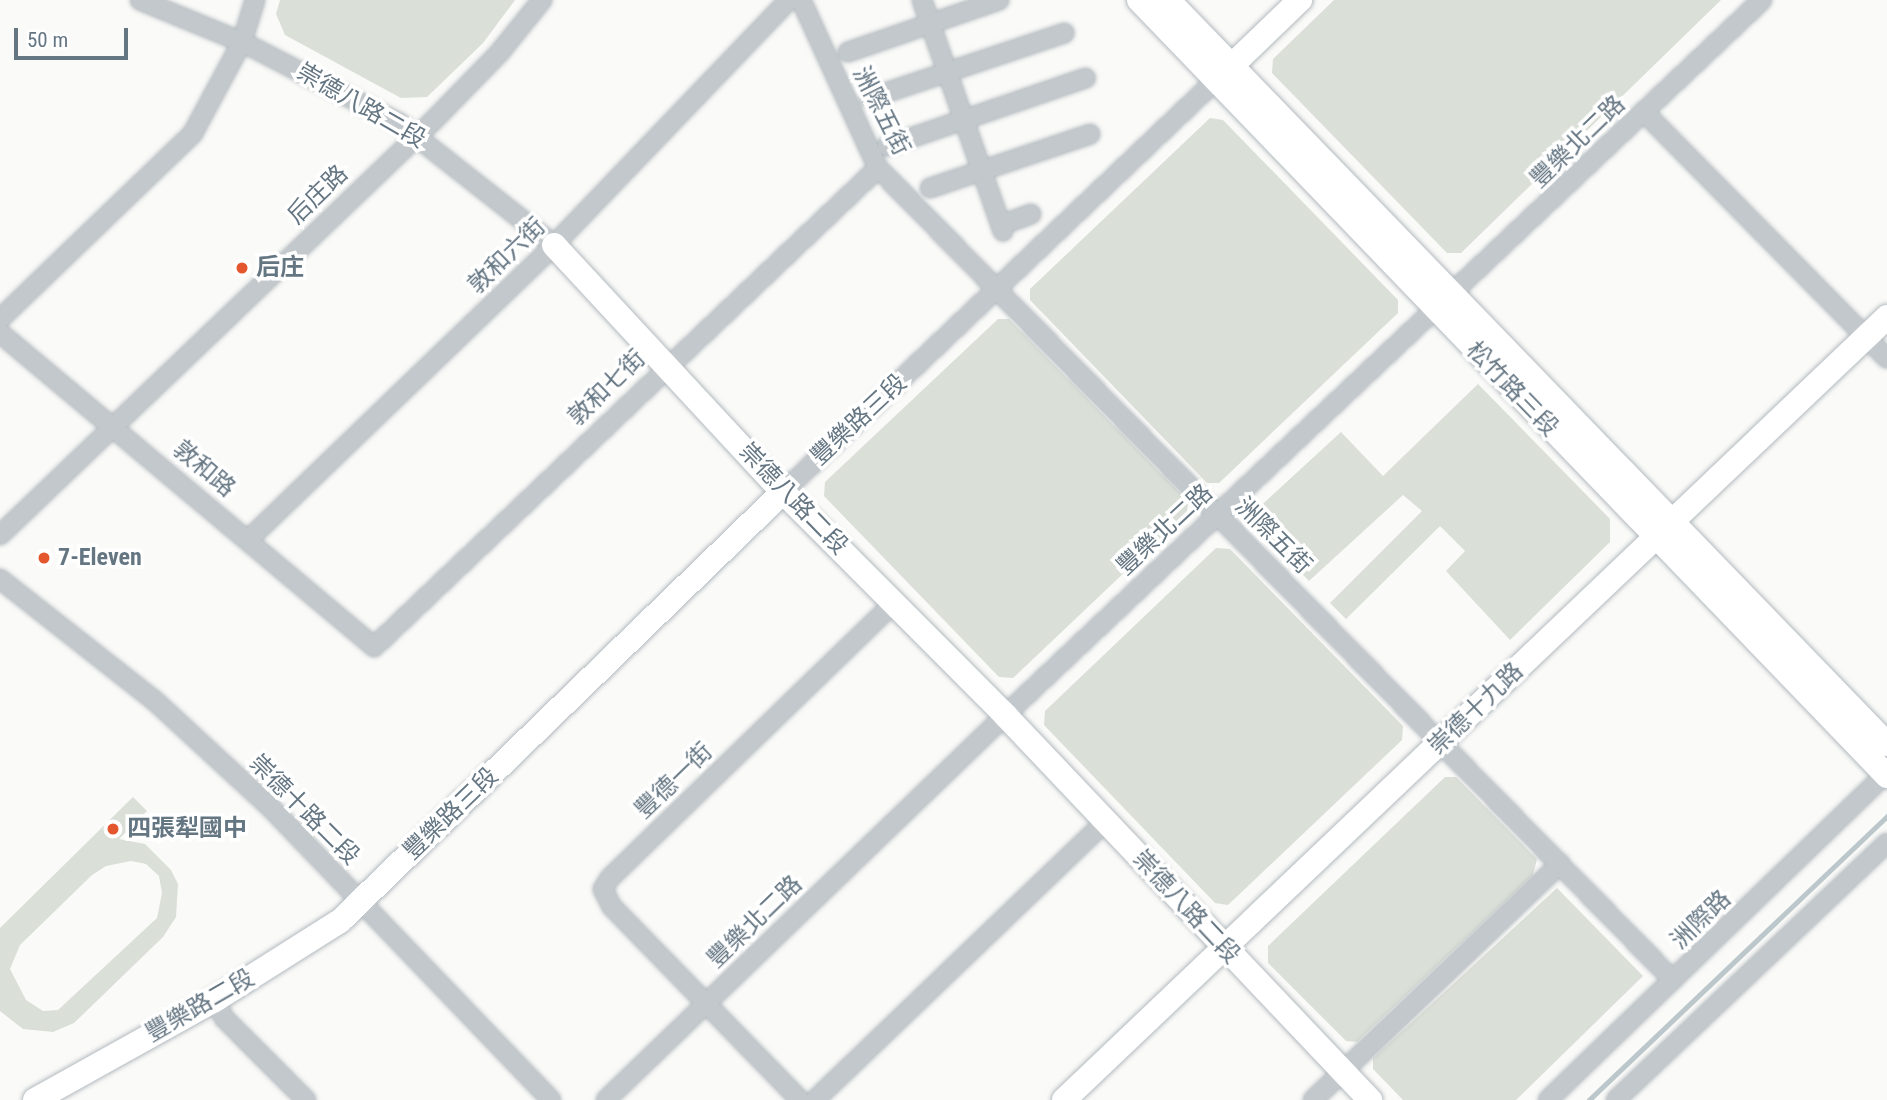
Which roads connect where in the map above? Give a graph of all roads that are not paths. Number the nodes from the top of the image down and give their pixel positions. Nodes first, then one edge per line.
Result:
1 (140, 0) edge
2 (255, 0) edge
3 (542, 0) edge
4 (789, 0) edge
5 (801, 0) edge
6 (922, 0) edge
7 (999, 0) edge
8 (1139, 0) edge
9 (1168, 0) edge
10 (1300, 0) edge
11 (1762, 0) edge
12 (930, 24) junction
13 (1065, 33) dead end
14 (242, 42) junction
15 (848, 52) dead end
16 (947, 72) junction
17 (1223, 74) junction
18 (1086, 78) dead end
19 (870, 98) dead end
20 (1644, 112) junction
21 (964, 120) junction
22 (1090, 134) dead end
23 (416, 136) junction
24 (887, 146) dead end
25 (878, 168) junction
26 (982, 170) junction
27 (930, 188) dead end
28 (1031, 214) dead end
29 (554, 246) junction
30 (1000, 288) junction
31 (1444, 303) junction
32 (1887, 317) edge
33 (0, 319) edge
34 (0, 332) edge
35 (1866, 337) junction
36 (1887, 358) edge
37 (665, 366) junction
38 (113, 425) junction
39 (783, 492) junction
40 (1219, 515) junction
41 (1664, 530) junction
42 (0, 536) edge
43 (249, 539) junction
44 (0, 579) edge
45 (894, 603) junction
46 (374, 647) joint
47 (1004, 715) junction
48 (1441, 743) junction
49 (1887, 744) edge
50 (1886, 774) edge
51 (1105, 821) junction
52 (1887, 843) edge
53 (1560, 864) junction
54 (359, 901) junction
55 (1225, 949) junction
56 (1674, 980) junction
57 (215, 1000) junction
58 (706, 1004) junction
59 (1343, 1072) junction
60 (34, 1100) edge
61 (306, 1100) edge
62 (551, 1100) edge
63 (606, 1100) edge
64 (800, 1100) edge
65 (815, 1100) edge
66 (1064, 1100) edge
67 (1313, 1100) edge
68 (1370, 1100) edge
69 (1548, 1100) edge
70 (1616, 1100) edge

1 - 14 street, 崇德八路二段
2 - 14 street
3 - 23 street, 后庄路
4 - 29 street, 敦和六街
5 - 25 street, 洲際五街
6 - 12 street
7 - 12 street
8 - 17 street, 松竹路三段
9 - 17 street, 松竹路三段
10 - 17 street, 豐樂路三段
11 - 20 street, 豐樂北二路
12 - 15 street
12 - 16 street
13 - 16 street
14 - 23 street, 崇德八路二段
14 - 33 street
16 - 19 street
16 - 21 street
17 - 30 street, 豐樂路三段
17 - 31 street, 松竹路三段
18 - 21 street
20 - 31 street, 豐樂北二路
20 - 35 street
21 - 24 street
21 - 26 street
22 - 26 street
23 - 29 street, 崇德八路二段
23 - 38 street, 后庄路
25 - 30 street, 洲際五街
25 - 37 street, 敦和七街
26 - 27 street
26 - 28 street
29 - 37 street, 崇德八路二段
29 - 43 street, 敦和六街
30 - 39 street, 豐樂路三段
30 - 40 street, 洲際五街
31 - 40 street, 豐樂北二路
31 - 41 street, 松竹路三段
32 - 35 street, 崇德十九路
34 - 38 street, 敦和路
35 - 36 street
35 - 41 street, 崇德十九路
37 - 39 street, 崇德八路二段
37 - 46 street, 敦和七街
38 - 42 street, 后庄路
38 - 43 street, 敦和路
39 - 45 street, 崇德八路二段
39 - 54 street, 豐樂路三段
40 - 47 street, 豐樂北二路
40 - 48 street, 洲際五街
41 - 48 street, 崇德十九路
41 - 49 street, 松竹路三段
41 - 50 street, 松竹路三段
43 - 46 street, 敦和路
44 - 54 street, 崇德十路二段
45 - 47 street, 崇德八路二段
45 - 58 street, 豐德一街
47 - 51 street, 崇德八路二段
47 - 58 street, 豐樂北二路
48 - 53 street, 洲際五街
48 - 55 street, 崇德十九路
50 - 56 street, 洲際路
51 - 55 street, 崇德八路二段
51 - 65 street
52 - 70 street
53 - 56 street, 洲際五街
53 - 59 street
54 - 57 street, 豐樂路二段
54 - 62 street, 崇德十路二段
55 - 59 street, 崇德八路二段
55 - 66 street, 崇德十九路
56 - 69 street, 洲際路
57 - 60 street, 豐樂路二段
57 - 61 street
58 - 63 street, 豐樂北二路
58 - 64 street
59 - 67 street
59 - 68 street, 崇德八路二段

